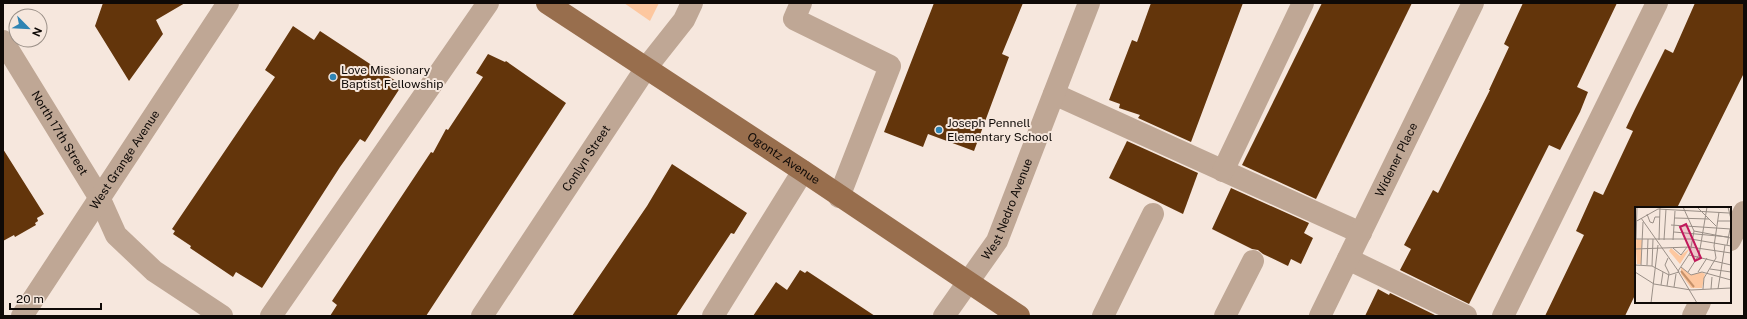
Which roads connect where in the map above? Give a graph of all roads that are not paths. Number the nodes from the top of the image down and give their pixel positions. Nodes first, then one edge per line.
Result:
1 (488, 3) edge
2 (547, 3) edge
3 (692, 3) edge
4 (801, 3) edge
5 (1089, 3) edge
6 (1303, 3) edge
7 (1473, 3) edge
8 (1657, 3) edge
9 (223, 6) edge
10 (3, 41) edge
11 (646, 68) junction
12 (1054, 94) junction
13 (803, 171) junction
14 (1223, 171) junction
15 (99, 196) junction
16 (839, 196) junction
17 (1744, 212) edge
18 (1153, 214) dead end
19 (1361, 233) junction
20 (1731, 238) edge
21 (1348, 259) junction
22 (1253, 261) dead end
23 (967, 281) junction
24 (1700, 303) edge
25 (22, 316) edge
26 (222, 316) edge
27 (271, 316) edge
28 (482, 316) edge
29 (713, 316) edge
30 (944, 316) edge
31 (1019, 316) edge
32 (1103, 316) edge
33 (1225, 316) edge
34 (1320, 316) edge
35 (1466, 316) edge
36 (1503, 316) edge
37 (1693, 316) edge

1 - 27 street
2 - 11 main road, Ogontz Avenue
3 - 11 street, Conlyn Street
4 - 16 street
5 - 12 street, West Nedro Avenue
6 - 14 street
7 - 19 street, Widener Place
8 - 36 street
9 - 15 street, West Grange Avenue
10 - 15 street, North 17th Street
11 - 13 main road, Ogontz Avenue
11 - 28 street, Conlyn Street
12 - 14 street
12 - 23 street, West Nedro Avenue
13 - 16 main road, Ogontz Avenue
13 - 29 street
14 - 19 street
15 - 25 street, West Grange Avenue
15 - 26 street, North 17th Street
16 - 23 main road, Ogontz Avenue
17 - 20 street
18 - 32 street
19 - 21 street, Widener Place
21 - 34 street, Widener Place
21 - 35 street
22 - 33 street
23 - 30 street, West Nedro Avenue
23 - 31 main road, Ogontz Avenue
24 - 37 street

